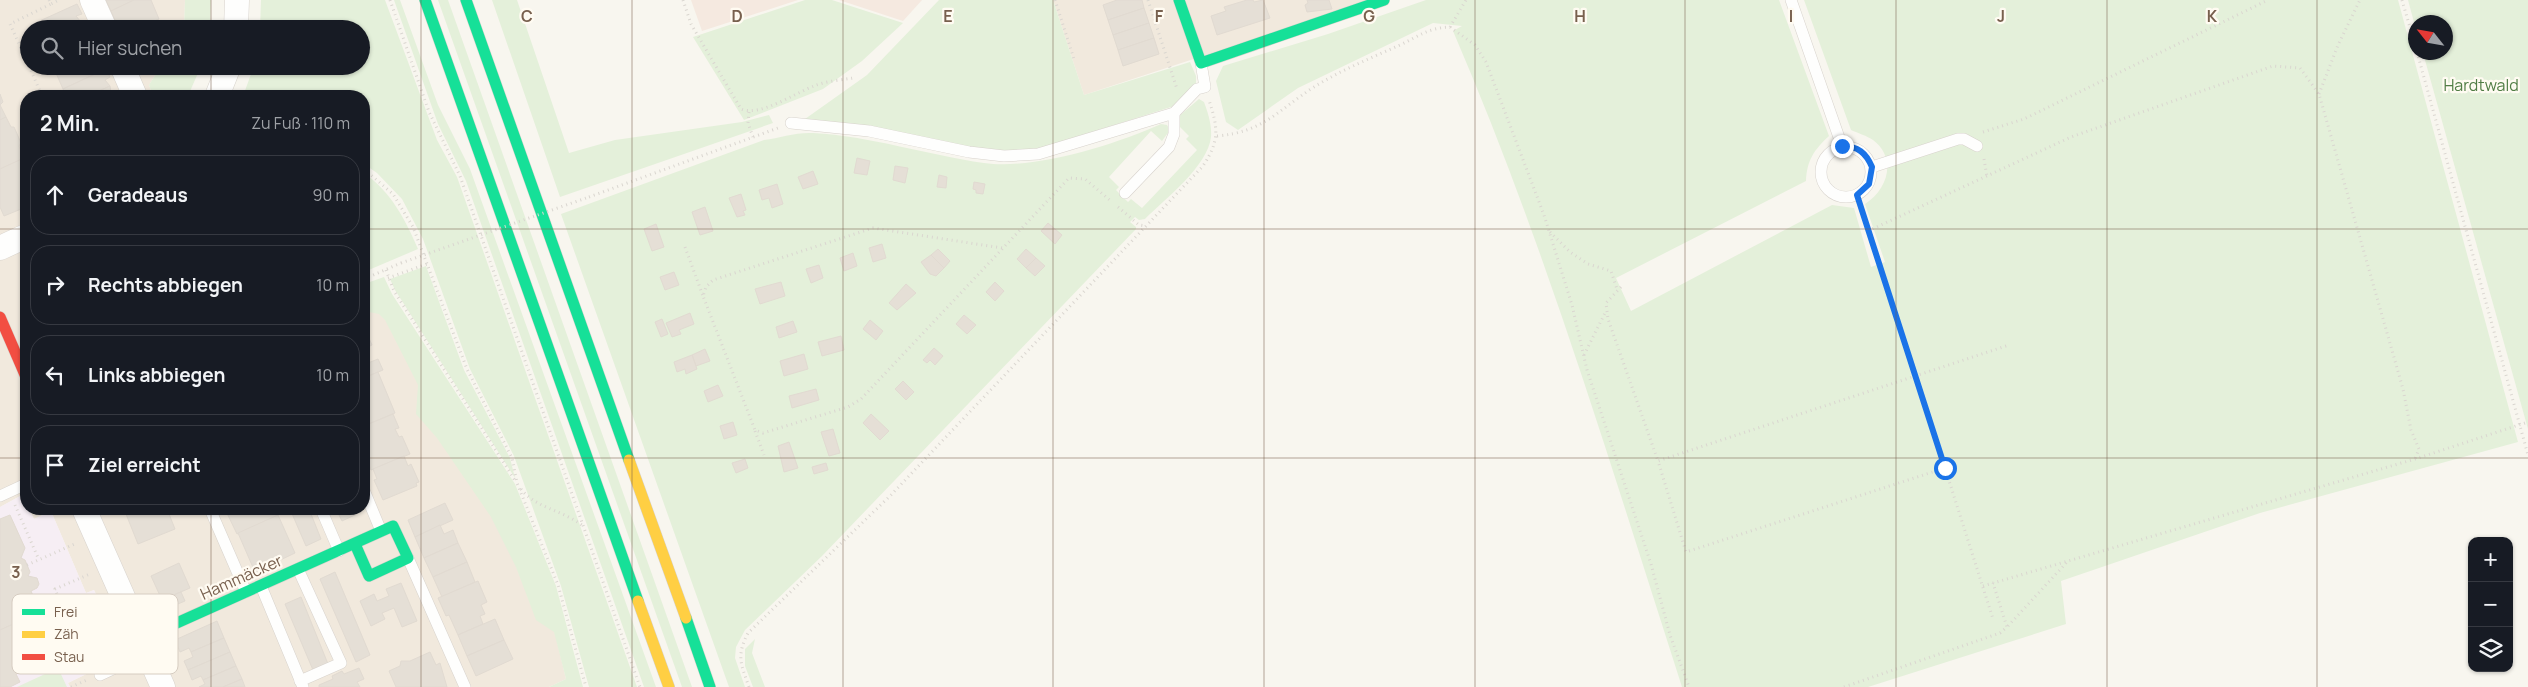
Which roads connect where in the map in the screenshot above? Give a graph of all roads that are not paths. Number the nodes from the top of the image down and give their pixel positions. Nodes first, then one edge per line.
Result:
1 (92, 0) edge
2 (237, 0) edge
3 (425, 0) edge
4 (466, 0) edge
5 (1179, 0) edge
6 (1384, 0) edge
7 (1791, 0) edge
8 (101, 20) edge
9 (236, 20) edge
10 (1201, 63) junction
11 (126, 75) edge
12 (226, 75) edge
13 (132, 90) edge
14 (220, 90) edge
15 (1174, 113) junction
16 (791, 123) dead end
17 (1842, 146) junction
18 (1977, 146) dead end
19 (1872, 167) junction
20 (1125, 193) road end
21 (20, 239) edge
22 (0, 248) edge
23 (0, 316) edge
24 (20, 363) edge
25 (20, 487) edge
26 (0, 496) edge
27 (370, 504) edge
28 (87, 515) edge
29 (213, 515) edge
30 (324, 515) edge
31 (381, 531) junction
32 (355, 544) junction
33 (339, 551) junction
34 (408, 558) junction
35 (298, 569) junction
36 (261, 586) junction
37 (246, 592) junction
38 (121, 594) edge
39 (178, 628) edge
40 (157, 674) edge
41 (301, 684) edge
42 (163, 687) edge
43 (464, 687) edge
44 (669, 687) edge
45 (710, 687) edge

1 - 8 street
2 - 9 street
3 - 44 main road
4 - 45 main road
5 - 10 main road
6 - 10 main road
7 - 17 lane
10 - 15 lane
11 - 13 street
12 - 14 street
15 - 16 lane
15 - 20 lane
17 - 19 lane
17 - 19 lane
18 - 19 lane
21 - 22 street
23 - 24 main road
25 - 26 lane
27 - 31 lane
28 - 38 street
29 - 37 lane
30 - 33 lane
31 - 32 main road, Hammäcker
31 - 34 main road
32 - 33 main road, Hammäcker
32 - 34 main road
33 - 35 main road, Hammäcker
34 - 43 lane
35 - 36 main road, Hammäcker
35 - 41 lane
36 - 37 main road, Hammäcker
36 - 41 lane
37 - 39 main road, Hammäcker
40 - 42 street

